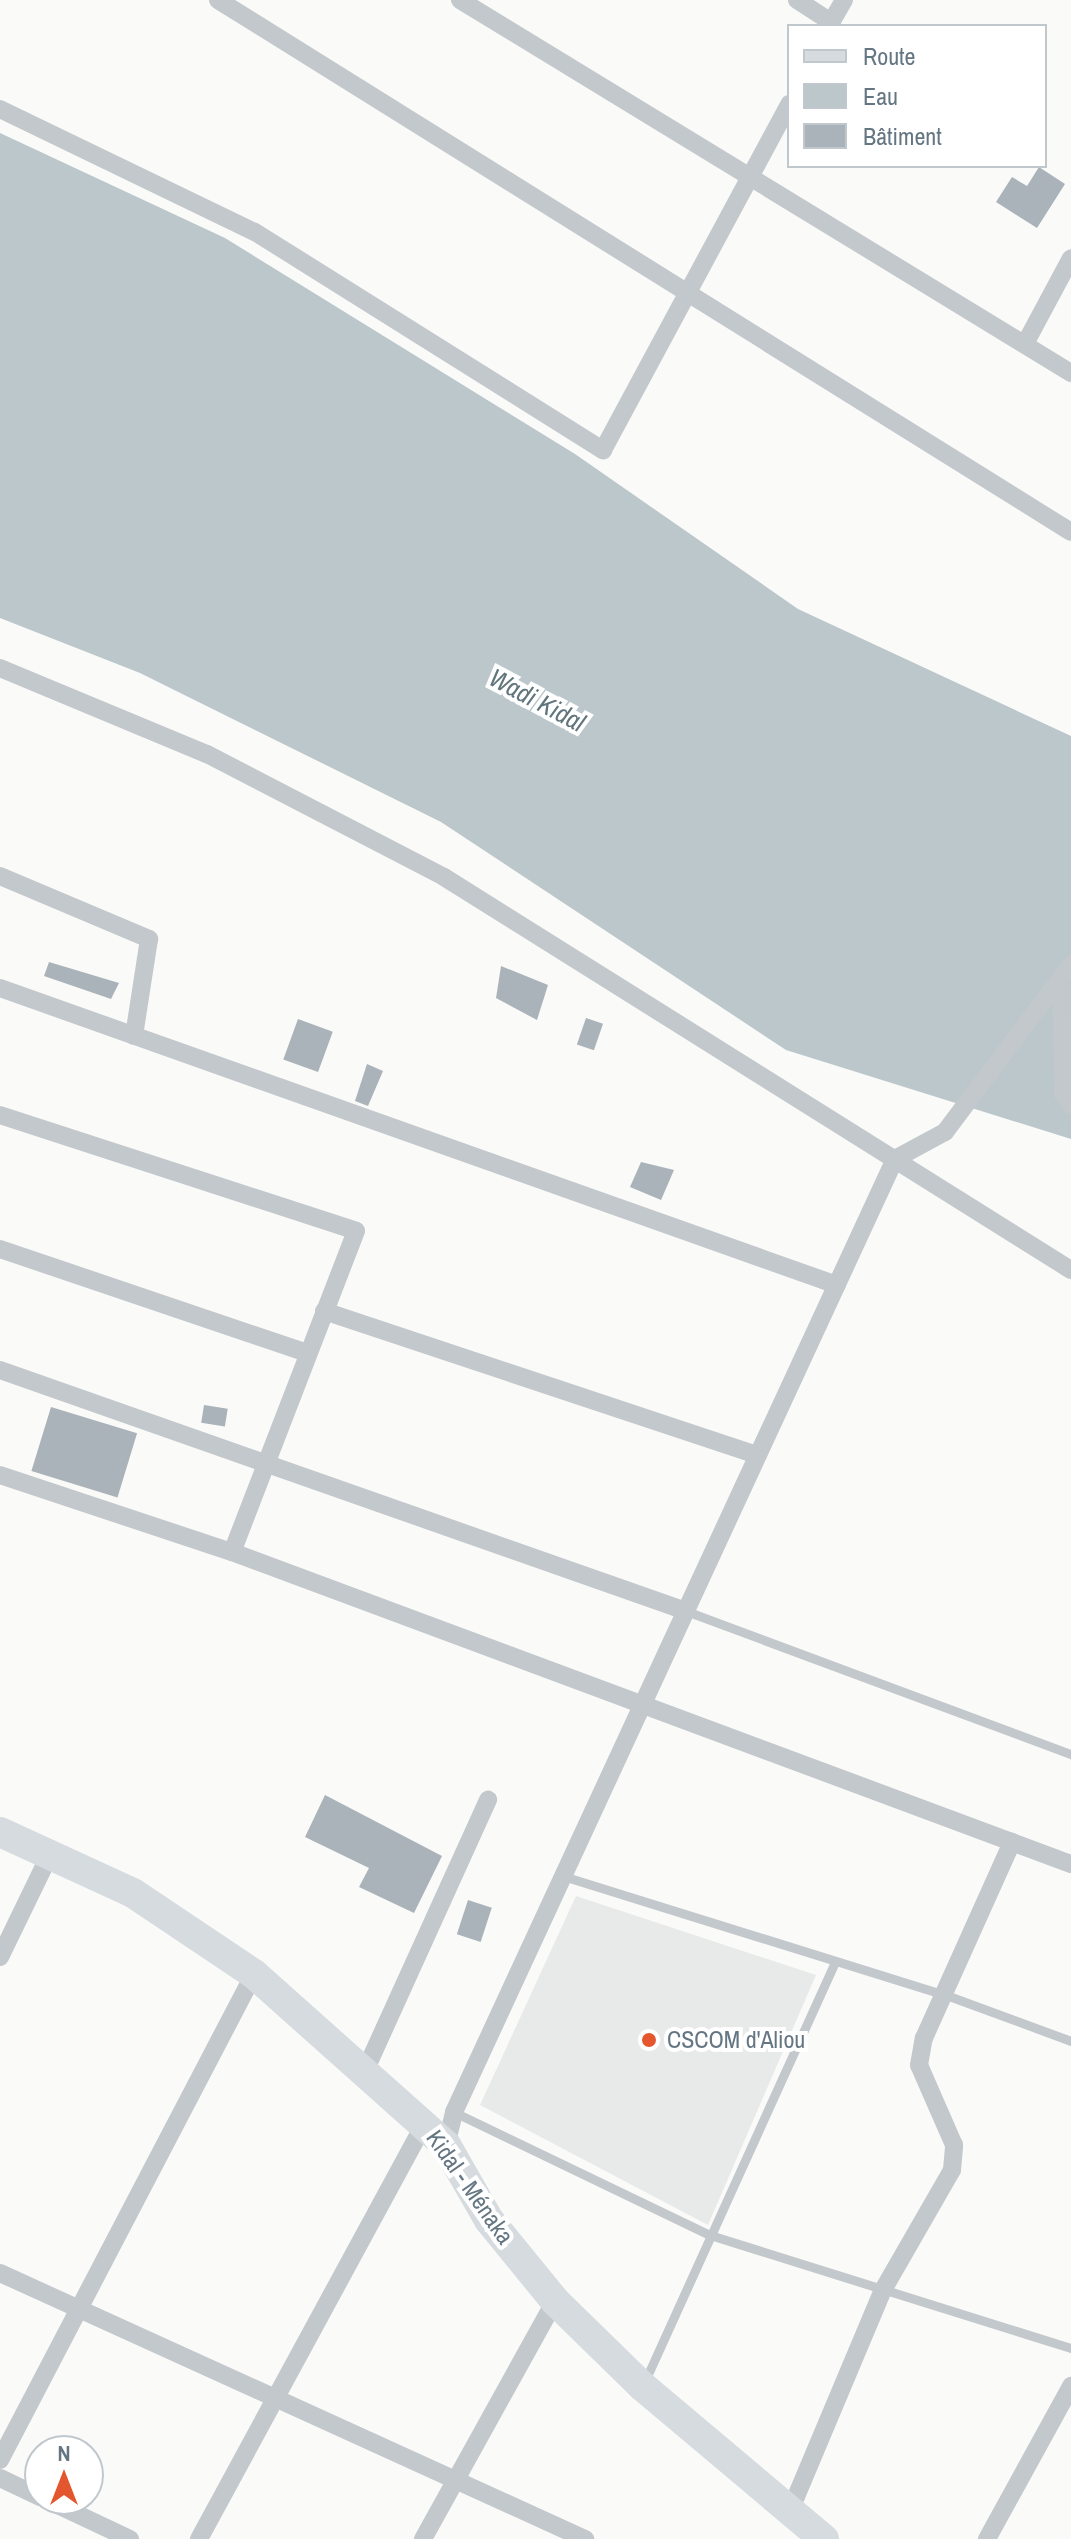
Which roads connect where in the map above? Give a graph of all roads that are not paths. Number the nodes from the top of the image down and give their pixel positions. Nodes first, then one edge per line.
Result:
1 (218, 0) edge
2 (460, 0) edge
3 (797, 0) edge
4 (844, 0) edge
5 (830, 24) edge
6 (787, 108) edge
7 (0, 109) edge
8 (749, 181) junction
9 (1071, 258) edge
10 (689, 296) junction
11 (1026, 342) junction
12 (1071, 373) edge
13 (1071, 532) edge
14 (0, 668) edge
15 (0, 876) edge
16 (1071, 964) edge
17 (1061, 984) junction
18 (0, 988) edge
19 (134, 1036) junction
20 (1071, 1105) edge
21 (0, 1115) edge
22 (895, 1159) junction
23 (0, 1249) edge
24 (1071, 1270) edge
25 (837, 1285) junction
26 (324, 1311) junction
27 (307, 1353) junction
28 (0, 1370) edge
29 (758, 1455) junction
30 (262, 1467) junction
31 (0, 1475) edge
32 (232, 1552) junction
33 (686, 1611) junction
34 (642, 1704) junction
35 (1071, 1754) edge
36 (488, 1800) dead end
37 (0, 1832) edge
38 (1012, 1842) junction
39 (50, 1854) junction
40 (1071, 1864) edge
41 (563, 1876) junction
42 (0, 1957) edge
43 (835, 1961) junction
44 (254, 1974) junction
45 (946, 1995) junction
46 (1071, 2041) edge
47 (365, 2071) junction
48 (454, 2112) junction
49 (425, 2123) junction
50 (446, 2145) junction
51 (710, 2235) junction
52 (0, 2273) edge
53 (883, 2290) junction
54 (555, 2301) junction
55 (76, 2310) junction
56 (1071, 2348) edge
57 (642, 2386) junction
58 (1071, 2386) edge
59 (278, 2396) junction
60 (0, 2460) edge
61 (459, 2477) junction
62 (0, 2478) edge
63 (24, 2489) edge
64 (790, 2511) junction
65 (78, 2515) edge
66 (130, 2539) edge
67 (199, 2539) edge
68 (423, 2539) edge
69 (585, 2539) edge
70 (824, 2539) edge
71 (987, 2539) edge

1 - 10 street
2 - 8 street
3 - 5 street
4 - 5 street
6 - 8 street
7 - 10 street
8 - 10 street
8 - 11 street
9 - 11 street
10 - 13 street
11 - 12 street
14 - 22 street
15 - 19 street
16 - 17 street
17 - 20 street
17 - 22 street
18 - 19 street
19 - 25 street
21 - 26 street
22 - 24 street
22 - 25 street
23 - 27 street
25 - 29 street
26 - 27 street
26 - 29 street
27 - 30 street
28 - 30 street
29 - 33 street
30 - 32 street
30 - 33 street
31 - 32 street
32 - 34 street
33 - 34 street
33 - 35 lane
34 - 38 street
34 - 41 street
36 - 47 street
37 - 39 main road, Kidal - Ménaka
38 - 40 street
38 - 45 street
39 - 42 street
39 - 44 main road, Kidal - Ménaka
41 - 43 lane
41 - 48 street
43 - 45 lane
43 - 51 lane
44 - 47 main road, Kidal - Ménaka
44 - 55 street
45 - 46 lane
45 - 53 street
47 - 49 main road, Kidal - Ménaka
48 - 50 street
48 - 51 lane
49 - 50 main road, Kidal - Ménaka
49 - 59 street
50 - 54 main road, Kidal - Ménaka
51 - 53 lane
51 - 57 lane
52 - 55 street
53 - 56 lane
53 - 64 street
54 - 57 main road, Kidal - Ménaka
54 - 61 street
55 - 59 street
55 - 60 street
57 - 64 main road, Kidal - Ménaka
58 - 71 street
59 - 61 street
59 - 67 street
61 - 68 street
61 - 69 street
62 - 63 street
64 - 70 main road, Kidal - Ménaka
65 - 66 street

